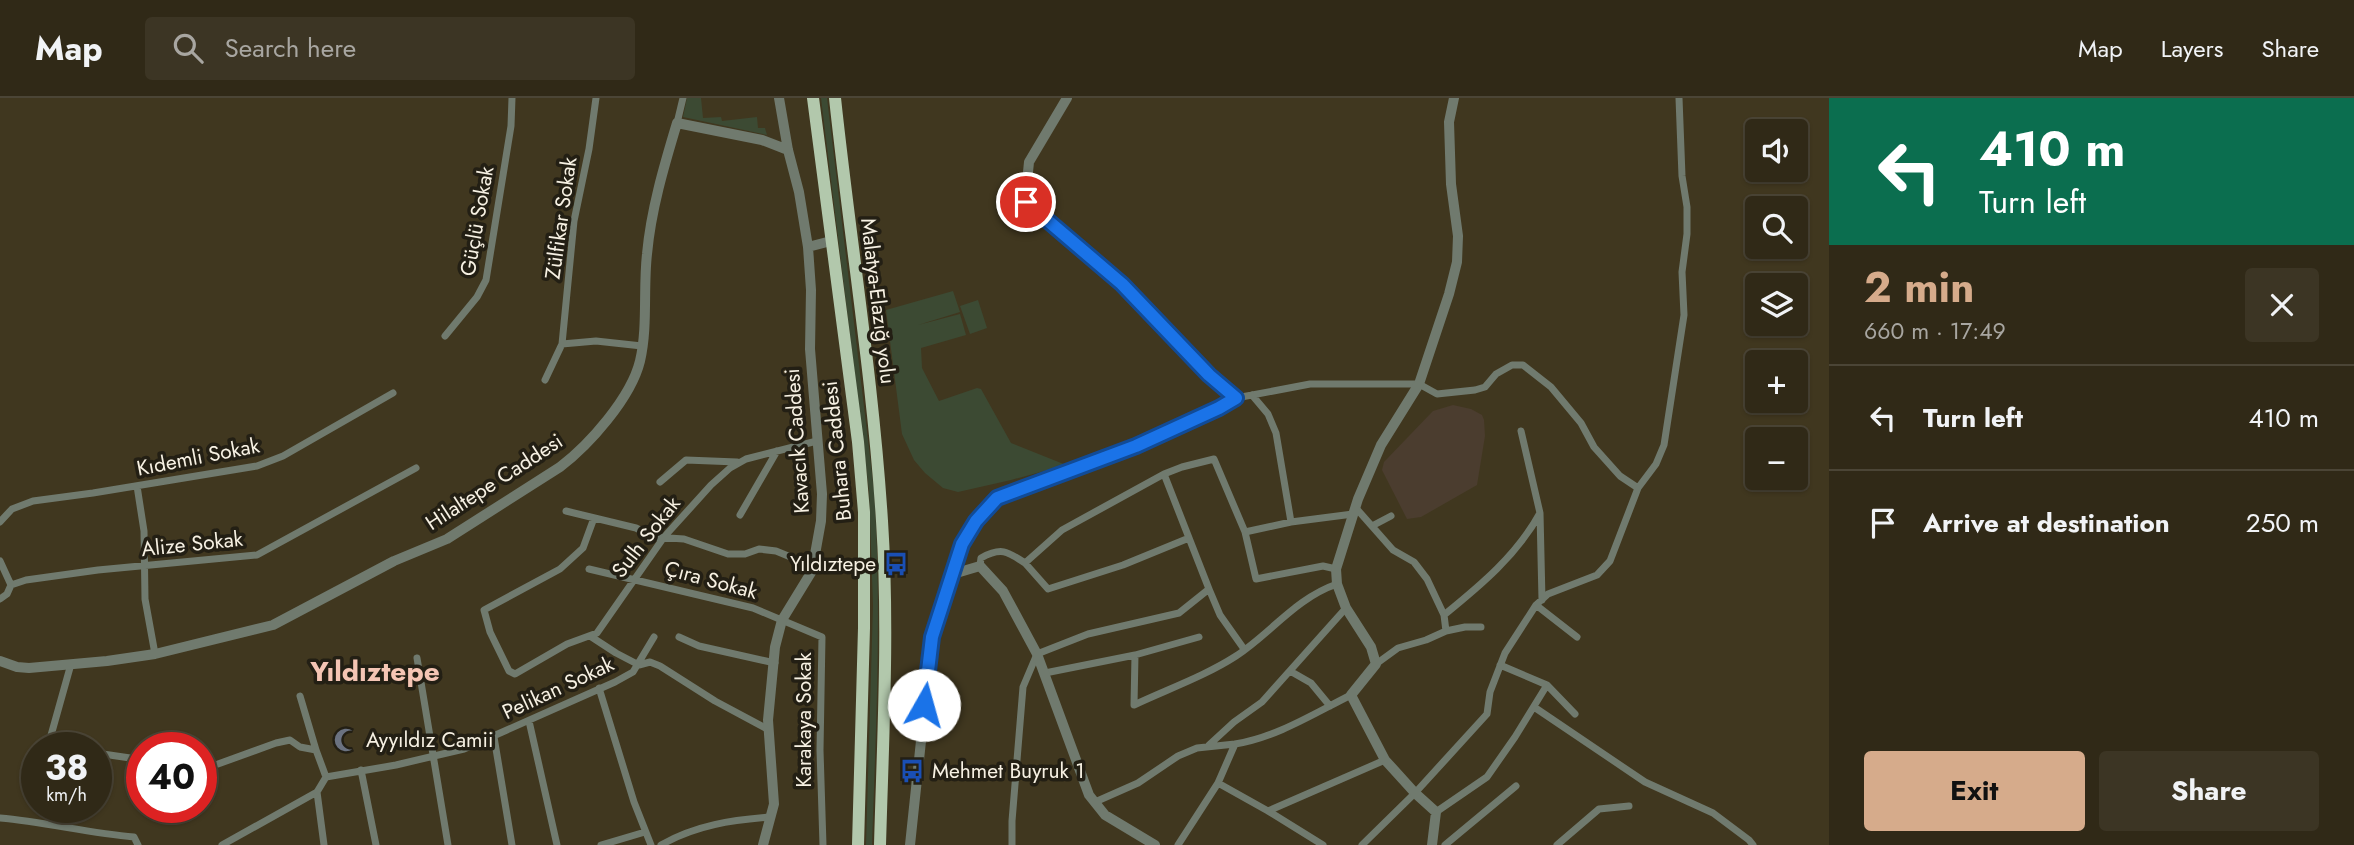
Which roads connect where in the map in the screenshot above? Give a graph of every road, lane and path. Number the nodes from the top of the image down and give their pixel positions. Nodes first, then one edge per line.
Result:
1 (512, 98) edge
2 (596, 98) edge
3 (683, 98) edge
4 (779, 98) edge
5 (813, 98) edge
6 (835, 98) edge
7 (1067, 98) edge
8 (1454, 98) edge
9 (1679, 98) edge
10 (677, 123) junction
11 (788, 150) junction
12 (831, 241) junction
13 (808, 247) junction
14 (444, 336) dead end
15 (562, 344) junction
16 (642, 346) junction
17 (545, 380) dead end
18 (1419, 384) junction
19 (393, 393) dead end
20 (1252, 395) junction
21 (1236, 398) junction
22 (1521, 431) dead end
23 (817, 441) junction
24 (777, 451) junction
25 (737, 462) junction
26 (416, 468) dead end
27 (1164, 474) junction
28 (660, 482) dead end
29 (137, 486) junction
30 (1638, 488) junction
31 (566, 511) dead end
32 (1354, 511) junction
33 (1540, 513) junction
34 (740, 515) dead end
35 (1391, 516) dead end
36 (594, 519) junction
37 (0, 522) edge
38 (1291, 522) junction
39 (1372, 526) junction
40 (1245, 531) junction
41 (664, 537) junction
42 (1189, 538) junction
43 (0, 561) edge
44 (1025, 563) junction
45 (980, 566) junction
46 (144, 567) junction
47 (589, 569) dead end
48 (1336, 569) junction
49 (812, 571) junction
50 (953, 574) junction
51 (634, 579) junction
52 (1336, 584) junction
53 (11, 585) junction
54 (1209, 589) junction
55 (0, 599) edge
56 (1539, 602) junction
57 (1346, 608) junction
58 (1444, 615) junction
59 (782, 620) junction
60 (1481, 627) dead end
61 (1446, 631) junction
62 (590, 636) junction
63 (679, 637) dead end
64 (1199, 637) dead end
65 (1577, 637) dead end
66 (654, 638) dead end
67 (1244, 649) junction
68 (155, 654) junction
69 (1037, 654) junction
70 (1135, 654) junction
71 (417, 658) dead end
72 (0, 661) edge
73 (775, 663) junction
74 (71, 664) junction
75 (1376, 664) junction
76 (639, 665) junction
77 (1500, 665) junction
78 (1290, 671) junction
79 (1045, 673) junction
80 (1547, 685) junction
81 (599, 688) junction
82 (1352, 695) junction
83 (300, 696) dead end
84 (1330, 706) junction
85 (1534, 707) junction
86 (1574, 714) dead end
87 (529, 721) junction
88 (769, 730) junction
89 (52, 732) edge
90 (494, 737) junction
91 (1235, 744) junction
92 (1208, 746) junction
93 (316, 750) junction
94 (432, 757) junction
95 (1385, 760) junction
96 (218, 764) dead end
97 (362, 770) junction
98 (326, 777) junction
99 (1218, 783) junction
100 (1516, 786) dead end
101 (317, 792) junction
102 (1415, 793) junction
103 (1095, 802) junction
104 (1629, 806) dead end
105 (1268, 811) junction
106 (1437, 812) junction
107 (771, 817) junction
108 (0, 818) edge
109 (645, 832) junction
110 (1136, 841) edge
111 (138, 845) edge
112 (223, 845) edge
113 (324, 845) edge
114 (376, 845) edge
115 (448, 845) edge
116 (512, 845) edge
117 (558, 845) edge
118 (601, 845) edge
119 (651, 845) edge
120 (662, 845) edge
121 (763, 845) edge
122 (823, 845) edge
123 (858, 845) edge
124 (880, 845) edge
125 (910, 845) edge
126 (1012, 845) edge
127 (1155, 845) edge
128 (1178, 845) edge
129 (1323, 845) edge
130 (1362, 845) edge
131 (1432, 845) edge
132 (1445, 845) edge
133 (1557, 845) edge
134 (1753, 845) edge

1 - 14 street, Güçlü Sokak
2 - 15 street, Zülfikar Sokak
3 - 10 street
4 - 11 street, Kavacık Caddesi
5 - 12 highway, Buhara Caddesi
6 - 124 highway, Malatya-Elazığ yolu
7 - 21 street
8 - 18 street
9 - 30 street
10 - 11 street
10 - 16 street, Hilaltepe Caddesi
11 - 13 street, Kavacık Caddesi
12 - 13 street
12 - 123 highway, Buhara Caddesi
13 - 23 street, Kavacık Caddesi
15 - 16 street
15 - 17 street, Zülfikar Sokak
16 - 68 street, Hilaltepe Caddesi
18 - 20 street
18 - 30 street
18 - 32 street
19 - 29 street, Kıdemli Sokak
20 - 21 street
20 - 38 street
21 - 50 street
22 - 33 street
23 - 24 street, Sulh Sokak
23 - 49 street, Kavacık Caddesi
24 - 25 street, Sulh Sokak
24 - 34 street
25 - 28 street
25 - 41 street, Sulh Sokak
26 - 46 street, Alize Sokak
27 - 40 street
27 - 42 street
27 - 44 street
29 - 37 street, Kıdemli Sokak
29 - 46 street
30 - 56 street
31 - 36 street
32 - 38 street
32 - 39 street
32 - 48 street
33 - 56 street
33 - 58 street
35 - 39 street
36 - 41 street
36 - 62 street, Sulh Sokak
38 - 40 street
39 - 58 street
40 - 48 street
41 - 49 street
41 - 51 street, Sulh Sokak
42 - 44 street
42 - 54 street
43 - 53 street
44 - 45 street
45 - 50 street
45 - 69 street
46 - 53 street, Alize Sokak
46 - 68 street
47 - 51 street, Çıra Sokak
48 - 52 street
49 - 59 street, Kavacık Caddesi
50 - 125 street
51 - 59 street, Çıra Sokak
51 - 62 street, Sulh Sokak
52 - 57 street
52 - 67 street
53 - 55 street
54 - 67 street
54 - 69 street
56 - 65 street
56 - 77 street
57 - 75 street
57 - 78 street
58 - 61 street
59 - 73 street, Kavacık Caddesi
59 - 122 street, Karakaya Sokak
60 - 61 street
61 - 75 street
62 - 76 street
63 - 73 street
64 - 70 street
66 - 76 street
67 - 70 street
68 - 74 street, Hilaltepe Caddesi
69 - 79 street
69 - 126 street
70 - 79 street
71 - 94 street
72 - 74 street, Hilaltepe Caddesi
73 - 88 street, Kavacık Caddesi
74 - 89 street
75 - 82 street
76 - 81 street, Pelikan Sokak
76 - 88 street
77 - 80 street
77 - 102 street
78 - 84 street
78 - 92 street
79 - 103 street
80 - 85 street
80 - 86 street
81 - 87 street, Pelikan Sokak
81 - 109 street
82 - 84 street
82 - 95 street
83 - 93 street
84 - 91 street
85 - 106 street
85 - 134 street
87 - 90 street, Pelikan Sokak
87 - 117 street
88 - 107 street, Kavacık Caddesi
90 - 94 street, Pelikan Sokak
90 - 116 street
91 - 92 street
91 - 99 street
92 - 103 street
93 - 96 street
93 - 98 street
94 - 97 street, Pelikan Sokak
94 - 115 street
95 - 102 street
95 - 105 street
97 - 98 street, Pelikan Sokak
97 - 114 street
98 - 101 street
99 - 105 street
99 - 128 street
100 - 132 street
101 - 112 street
101 - 113 street
102 - 106 street
102 - 130 street
103 - 110 street
104 - 133 street
105 - 129 street
106 - 131 street
107 - 120 street
107 - 121 street, Kavacık Caddesi
108 - 111 street
109 - 118 street
109 - 119 street
110 - 127 street

